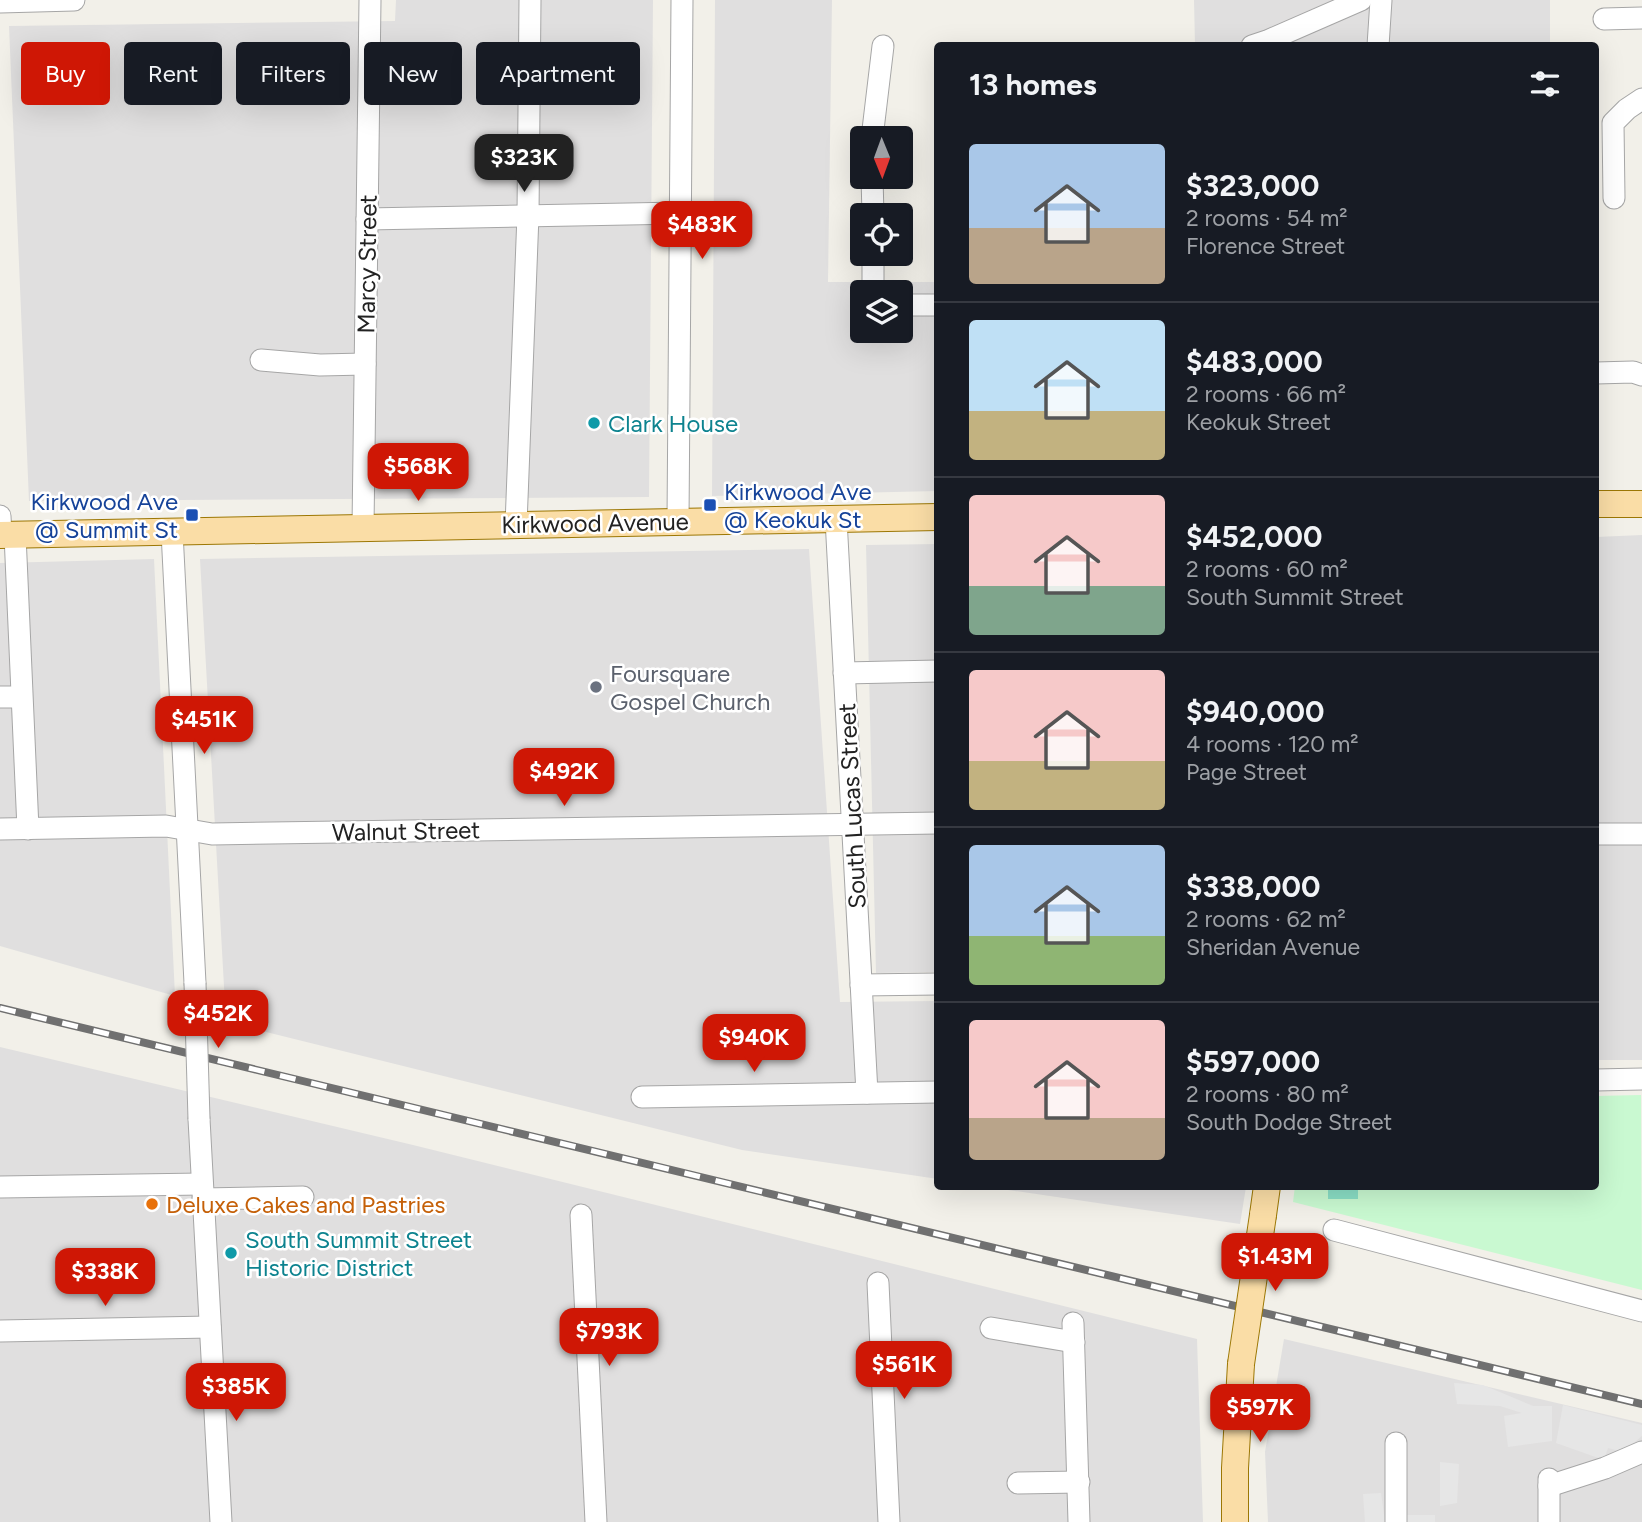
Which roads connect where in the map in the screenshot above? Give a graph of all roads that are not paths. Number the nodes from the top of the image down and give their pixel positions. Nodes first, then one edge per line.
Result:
1 (74, 0) edge
2 (370, 0) edge
3 (530, 0) edge
4 (682, 0) edge
5 (1360, 0) edge
6 (1381, 0) edge
7 (0, 2) edge
8 (1642, 18) edge
9 (1604, 19) dead end
10 (1264, 42) edge
11 (1378, 42) edge
12 (883, 46) dead end
13 (1642, 100) edge
14 (873, 126) edge
15 (1614, 198) dead end
16 (681, 213) junction
17 (528, 215) junction
18 (367, 219) junction
19 (913, 305) edge
20 (934, 305) edge
21 (261, 360) dead end
22 (365, 364) junction
23 (1599, 373) edge
24 (1642, 375) edge
25 (1642, 504) edge
26 (1599, 505) edge
27 (934, 517) edge
28 (836, 519) junction
29 (678, 521) junction
30 (516, 524) junction
31 (363, 527) junction
32 (4, 530) edge
33 (172, 532) junction
34 (934, 671) edge
35 (844, 673) junction
36 (11, 697) edge
37 (934, 822) edge
38 (852, 824) junction
39 (0, 829) edge
40 (28, 829) junction
41 (187, 830) junction
42 (1599, 834) edge
43 (1642, 834) edge
44 (934, 984) edge
45 (861, 985) junction
46 (1642, 1079) edge
47 (1599, 1080) edge
48 (934, 1092) edge
49 (867, 1093) junction
50 (642, 1097) dead end
51 (0, 1187) edge
52 (1266, 1190) edge
53 (203, 1191) junction
54 (303, 1197) dead end
55 (581, 1215) dead end
56 (1334, 1230) dead end
57 (878, 1283) dead end
58 (1642, 1311) edge
59 (210, 1327) junction
60 (991, 1328) dead end
61 (0, 1331) edge
62 (1396, 1443) dead end
63 (1642, 1451) edge
64 (1079, 1482) junction
65 (1018, 1483) dead end
66 (220, 1522) edge
67 (596, 1522) edge
68 (889, 1522) edge
69 (1079, 1522) edge
70 (1235, 1522) edge
71 (1396, 1522) edge
72 (1549, 1522) edge

1 - 7 street
2 - 18 street, Marcy Street
3 - 17 street
4 - 16 street
5 - 10 street
6 - 11 street
8 - 9 street
12 - 14 street
13 - 15 street
16 - 17 street
16 - 29 street
17 - 18 street
17 - 30 street
18 - 22 street, Marcy Street
19 - 20 street
21 - 22 street
22 - 31 street, Marcy Street
23 - 24 street
25 - 26 main road
27 - 28 main road, Kirkwood Avenue
28 - 29 main road, Kirkwood Avenue
28 - 35 street, South Lucas Street
29 - 30 main road, Kirkwood Avenue
30 - 31 main road, Kirkwood Avenue
31 - 33 main road, Kirkwood Avenue
32 - 33 main road, Kirkwood Avenue
32 - 36 street
33 - 41 street
34 - 35 street
35 - 38 street, South Lucas Street
36 - 40 street
37 - 38 street, Walnut Street
38 - 41 street, Walnut Street
38 - 45 street, South Lucas Street
39 - 40 street, Walnut Street
40 - 41 street, Walnut Street
41 - 53 street, bridge
42 - 43 street
44 - 45 street
45 - 49 street, South Lucas Street
46 - 47 street
48 - 49 street
49 - 50 street
51 - 53 street
52 - 70 main road, bridge
53 - 54 street
53 - 59 street
55 - 67 street
56 - 58 street
57 - 68 street
59 - 61 street
59 - 66 street
60 - 64 street
62 - 71 street
63 - 72 street
64 - 65 street
64 - 69 street

